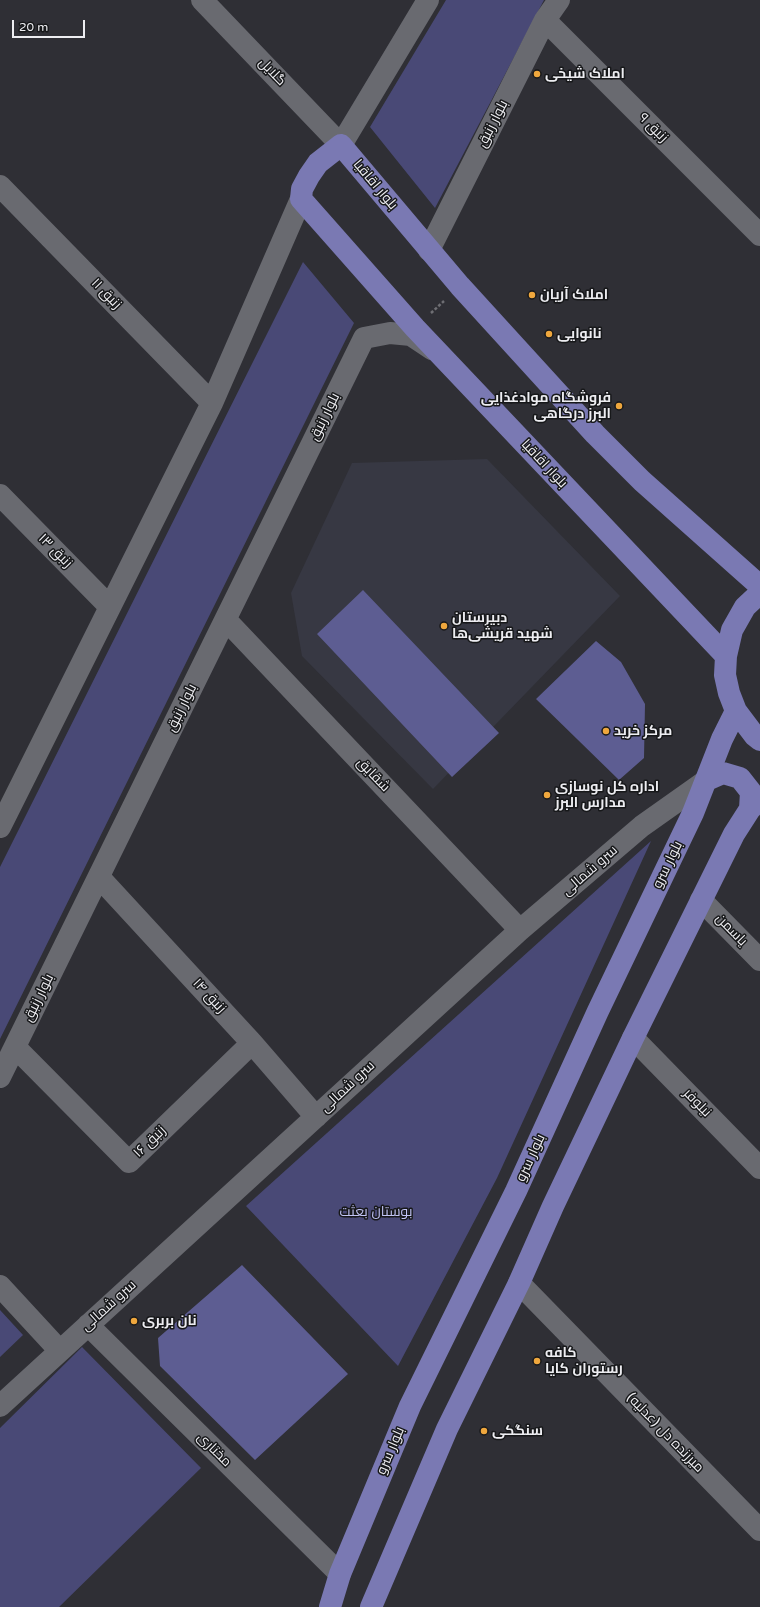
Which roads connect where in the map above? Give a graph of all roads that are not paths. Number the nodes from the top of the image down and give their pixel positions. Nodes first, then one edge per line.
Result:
1 (202, 0) edge
2 (428, 0) edge
3 (559, 0) edge
4 (545, 20) junction
5 (341, 145) junction
6 (0, 186) edge
7 (302, 199) junction
8 (760, 235) edge
9 (429, 250) junction
10 (444, 358) junction
11 (212, 403) junction
12 (0, 495) edge
13 (760, 586) edge
14 (760, 593) edge
15 (110, 607) junction
16 (226, 620) junction
17 (726, 656) junction
18 (736, 711) junction
19 (760, 740) edge
20 (707, 780) junction
21 (757, 809) edge
22 (3, 814) edge
23 (99, 877) junction
24 (701, 900) junction
25 (520, 930) junction
26 (760, 960) edge
27 (633, 1038) junction
28 (252, 1043) junction
29 (15, 1047) junction
30 (0, 1077) edge
31 (316, 1117) junction
32 (760, 1168) edge
33 (520, 1283) junction
34 (0, 1286) edge
35 (88, 1325) junction
36 (60, 1351) junction
37 (0, 1406) edge
38 (760, 1530) edge
39 (340, 1574) junction
40 (372, 1606) edge
41 (330, 1607) edge

1 - 5 street, گلایل
2 - 5 street
3 - 4 street, بلوار زنبق
4 - 8 street, زنبق ۹
4 - 9 street, بلوار زنبق
5 - 7 main road
5 - 9 main road, بلوار اقاقیا
6 - 11 street, زنبق ۱۱
7 - 10 main road, بلوار اقاقیا
7 - 11 street
9 - 13 main road, بلوار اقاقیا
10 - 16 street, بلوار زنبق
10 - 17 main road, بلوار اقاقیا
11 - 15 street
12 - 15 street, زنبق ۱۳
14 - 17 main road
15 - 22 street
16 - 23 street, بلوار زنبق
16 - 25 street, شقایق
17 - 18 main road
18 - 19 main road
18 - 20 main road, بلوار سرو
20 - 21 main road
20 - 25 street, سرو شمالی
20 - 39 main road, بلوار سرو
21 - 24 main road
23 - 28 street, زنبق ۱۴
23 - 29 street, بلوار زنبق
24 - 26 street, یاسمن
24 - 27 main road
25 - 31 street, سرو شمالی
27 - 32 street, نیلوفر
27 - 33 main road
28 - 29 street, زنبق ۱۶
28 - 31 street, زنبق ۱۴
29 - 30 street, بلوار زنبق
31 - 35 street, سرو شمالی
33 - 38 street, میرزنده دل (عدلیه)
33 - 40 main road
34 - 36 street
35 - 36 street, سرو شمالی
35 - 39 street, مختاری
36 - 37 street, سرو شمالی
39 - 41 main road, بلوار سرو

